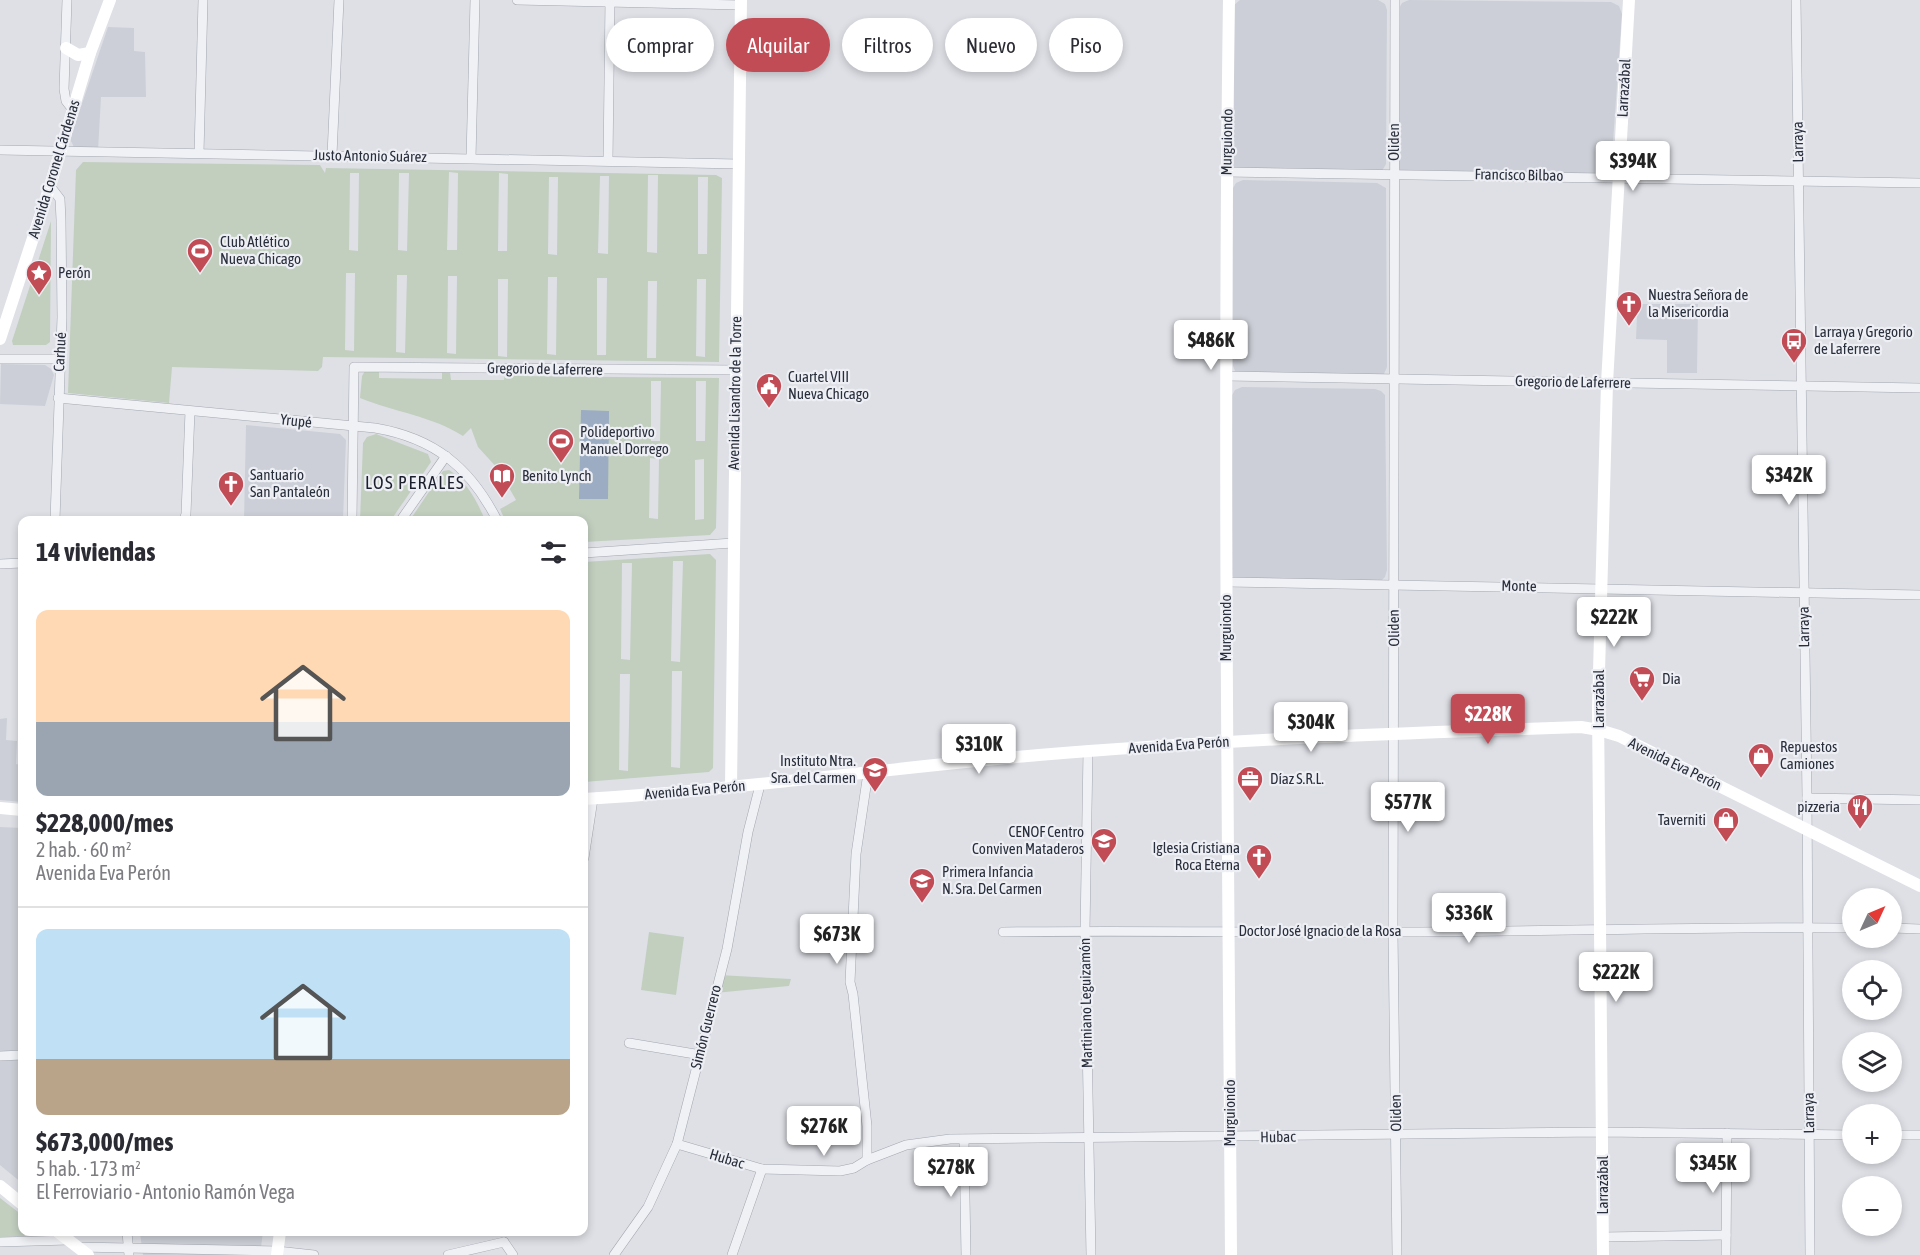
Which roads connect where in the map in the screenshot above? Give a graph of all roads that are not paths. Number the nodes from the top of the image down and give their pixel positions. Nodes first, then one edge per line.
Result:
1 (67, 0) edge
2 (110, 0) edge
3 (203, 0) edge
4 (339, 0) edge
5 (475, 0) edge
6 (517, 0) edge
7 (1229, 0) edge
8 (1395, 0) edge
9 (1629, 0) edge
10 (1796, 0) edge
11 (610, 1) edge
12 (741, 3) edge
13 (66, 48) junction
14 (90, 52) junction
15 (72, 110) junction
16 (0, 150) edge
17 (61, 151) junction
18 (199, 153) junction
19 (332, 155) junction
20 (471, 158) junction
21 (608, 161) junction
22 (739, 164) junction
23 (1226, 172) junction
24 (1394, 174) junction
25 (1619, 177) junction
26 (1799, 181) junction
27 (1920, 183) edge
28 (50, 186) junction
29 (0, 339) edge
30 (0, 359) edge
31 (59, 359) junction
32 (736, 370) junction
33 (1227, 376) junction
34 (1393, 379) junction
35 (1607, 383) junction
36 (1802, 387) junction
37 (1920, 388) edge
38 (58, 398) junction
39 (190, 411) junction
40 (354, 427) junction
41 (446, 456) junction
42 (55, 516) edge
43 (185, 516) edge
44 (352, 516) edge
45 (404, 516) edge
46 (495, 516) edge
47 (733, 543) junction
48 (588, 553) edge
49 (18, 563) edge
50 (0, 564) edge
51 (1226, 582) junction
52 (1394, 585) junction
53 (1600, 588) junction
54 (1804, 593) junction
55 (1920, 595) edge
56 (1599, 730) junction
57 (1395, 734) junction
58 (1226, 742) junction
59 (1088, 752) junction
60 (868, 773) junction
61 (760, 785) junction
62 (730, 787) junction
63 (1807, 798) junction
64 (588, 799) edge
65 (1920, 800) edge
66 (0, 808) edge
67 (18, 810) edge
68 (1807, 830) junction
69 (1920, 886) edge
70 (1807, 927) junction
71 (1601, 928) junction
72 (1842, 928) edge
73 (1902, 928) edge
74 (1920, 928) edge
75 (1085, 931) junction
76 (1229, 931) junction
77 (1003, 932) dead end
78 (1393, 932) junction
79 (629, 1043) dead end
80 (18, 1055) edge
81 (701, 1055) junction
82 (0, 1056) edge
83 (1602, 1132) junction
84 (1728, 1133) junction
85 (1809, 1134) junction
86 (1842, 1134) edge
87 (1902, 1135) edge
88 (1920, 1135) edge
89 (1396, 1136) junction
90 (1230, 1137) junction
91 (1088, 1139) junction
92 (964, 1140) junction
93 (677, 1144) junction
94 (867, 1160) junction
95 (762, 1169) junction
96 (0, 1186) edge
97 (18, 1201) edge
98 (1726, 1235) junction
99 (62, 1236) edge
100 (128, 1236) edge
101 (279, 1236) edge
102 (506, 1237) edge
103 (1603, 1237) junction
104 (0, 1242) edge
105 (78, 1248) edge
106 (129, 1252) edge
107 (277, 1253) edge
108 (314, 1255) edge
109 (448, 1255) edge
110 (513, 1255) edge
111 (614, 1255) edge
112 (732, 1255) edge
113 (966, 1255) edge
114 (1091, 1255) edge
115 (1231, 1255) edge
116 (1396, 1255) edge
117 (1603, 1255) edge
118 (1726, 1255) edge
119 (1810, 1255) edge

1 - 13 street
2 - 14 street, Avenida Coronel Cárdenas
3 - 18 street
4 - 19 street
5 - 20 street
6 - 11 street
7 - 23 street, Murguiondo
8 - 24 street, Oliden
9 - 25 street, Larrazábal
10 - 26 street, Larraya
11 - 12 street
11 - 21 street
12 - 22 street, Avenida Lisandro de la Torre
13 - 14 street
13 - 15 street
14 - 15 street, Avenida Coronel Cárdenas
15 - 17 street, Avenida Coronel Cárdenas
16 - 17 street, Justo Antonio Suárez
17 - 18 street, Justo Antonio Suárez
17 - 28 street, Avenida Coronel Cárdenas
18 - 19 street, Justo Antonio Suárez
19 - 20 street, Justo Antonio Suárez
20 - 21 street, Justo Antonio Suárez
21 - 22 street, Justo Antonio Suárez
22 - 32 street, Avenida Lisandro de la Torre
23 - 24 street, Francisco Bilbao
23 - 33 street, Murguiondo
24 - 25 street, Francisco Bilbao
24 - 34 street, Oliden
25 - 26 street, Francisco Bilbao
25 - 35 street, Larrazábal
26 - 27 street, Francisco Bilbao
26 - 36 street, Larraya
28 - 29 street, Avenida Coronel Cárdenas
28 - 31 street, Carhué
30 - 31 street
31 - 38 street, Carhué
32 - 40 street, Gregorio de Laferrere
32 - 47 street, Avenida Lisandro de la Torre
33 - 34 street, Gregorio de Laferrere
33 - 51 street, Murguiondo
34 - 35 street, Gregorio de Laferrere
34 - 52 street, Oliden
35 - 36 street, Gregorio de Laferrere
35 - 53 street, Larrazábal
36 - 37 street, Gregorio de Laferrere
36 - 54 street, Larraya
38 - 39 street, Yrupé
38 - 42 street, Carhué
39 - 40 street, Yrupé
39 - 43 street
40 - 41 street, Yrupé
40 - 44 street
41 - 45 street
41 - 46 street, Yrupé
47 - 48 street
47 - 62 street, Avenida Lisandro de la Torre
49 - 50 street
51 - 52 street, Monte
51 - 58 street, Murguiondo
52 - 53 street, Monte
52 - 57 street, Oliden
53 - 54 street, Monte
53 - 56 street, Larrazábal
54 - 55 street, Monte
54 - 63 street, Larraya
56 - 57 street, Avenida Eva Perón
56 - 68 street, Avenida Eva Perón
56 - 71 street, Larrazábal
57 - 58 street, Avenida Eva Perón
57 - 78 street, Oliden
58 - 59 street, Avenida Eva Perón
58 - 76 street, Murguiondo
59 - 60 street, Avenida Eva Perón
59 - 75 street, Martiniano Leguizamón
60 - 61 street, Avenida Eva Perón
60 - 94 street
61 - 62 street, Avenida Eva Perón
61 - 81 street, Simón Guerrero
62 - 64 street, Avenida Eva Perón
63 - 65 street
63 - 68 street, Larraya
66 - 67 street
68 - 69 street, Avenida Eva Perón
68 - 70 street, Larraya
70 - 71 street, Doctor José Ignacio de la Rosa
70 - 72 street, Doctor José Ignacio de la Rosa
70 - 85 street, Larraya
71 - 78 street, Doctor José Ignacio de la Rosa
71 - 83 street, Larrazábal
73 - 74 street
75 - 76 street, Doctor José Ignacio de la Rosa
75 - 77 street, Doctor José Ignacio de la Rosa
75 - 91 street, Martiniano Leguizamón
76 - 78 street, Doctor José Ignacio de la Rosa
76 - 90 street, Murguiondo
78 - 89 street, Oliden
79 - 81 street
80 - 82 street
81 - 93 street, Simón Guerrero
83 - 84 street, Hubac
83 - 89 street, Hubac
83 - 103 street, Larrazábal
84 - 85 street, Hubac
84 - 98 street
85 - 86 street, Hubac
85 - 119 street, Larraya
87 - 88 street
89 - 90 street, Hubac
89 - 116 street, Oliden
90 - 91 street, Hubac
90 - 115 street, Murguiondo
91 - 92 street, Hubac
91 - 114 street, Martiniano Leguizamón
92 - 94 street, Hubac
92 - 113 street
93 - 95 street, Hubac
93 - 111 street, Simón Guerrero
94 - 95 street, Hubac
95 - 112 street
96 - 97 street
98 - 103 street
98 - 118 street
99 - 105 street
100 - 106 street
101 - 107 street
102 - 109 street
102 - 110 street
103 - 117 street, Larrazábal
104 - 105 street
105 - 106 street
106 - 107 street
107 - 108 street

